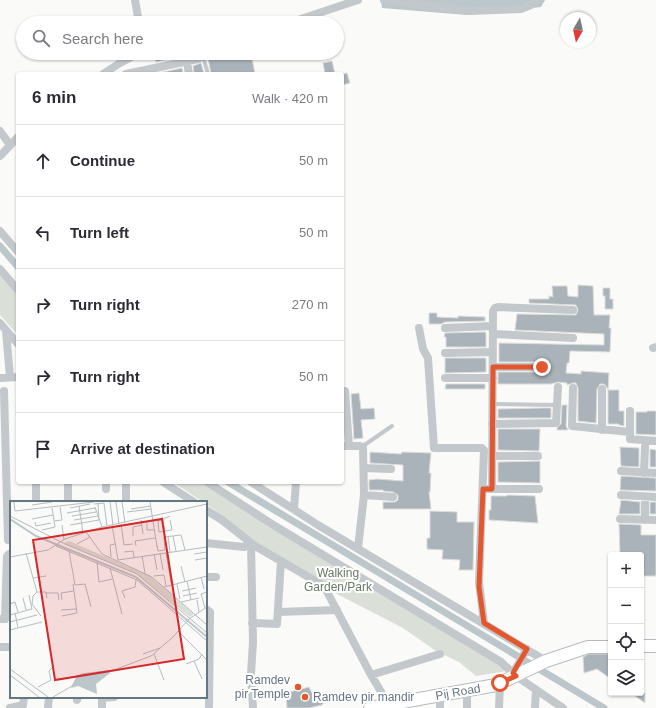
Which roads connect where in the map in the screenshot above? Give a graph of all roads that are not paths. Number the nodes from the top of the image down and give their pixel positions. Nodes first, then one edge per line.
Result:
1 (135, 0) edge
2 (358, 0) edge
3 (384, 0) edge
4 (536, 0) edge
5 (138, 16) edge
6 (310, 16) edge
7 (126, 60) edge
8 (191, 60) edge
9 (202, 60) edge
10 (187, 62) junction
11 (157, 71) edge
12 (107, 72) edge
13 (147, 72) edge
14 (189, 72) edge
15 (207, 72) edge
16 (0, 131) edge
17 (16, 139) edge
18 (10, 145) junction
19 (0, 156) edge
20 (0, 231) edge
21 (16, 250) edge
22 (0, 269) edge
23 (16, 288) edge
24 (573, 310) dead end
25 (0, 323) edge
26 (419, 328) dead end
27 (445, 328) dead end
28 (493, 330) junction
29 (6, 331) junction
30 (573, 338) dead end
31 (16, 342) edge
32 (493, 352) junction
33 (445, 353) dead end
34 (493, 367) junction
35 (542, 367) dead end
36 (14, 377) edge
37 (0, 378) edge
38 (445, 378) dead end
39 (493, 378) junction
40 (558, 387) dead end
41 (573, 388) dead end
42 (602, 389) dead end
43 (4, 391) dead end
44 (345, 392) dead end
45 (492, 404) junction
46 (557, 405) junction
47 (2, 412) edge
48 (630, 412) dead end
49 (492, 424) junction
50 (392, 426) dead end
51 (602, 430) junction
52 (630, 432) junction
53 (656, 441) edge
54 (346, 446) edge
55 (363, 446) junction
56 (3, 447) edge
57 (645, 447) dead end
58 (492, 456) junction
59 (538, 456) dead end
60 (364, 468) junction
61 (391, 469) dead end
62 (621, 471) dead end
63 (644, 473) junction
64 (656, 473) edge
65 (3, 482) edge
66 (36, 484) edge
67 (68, 484) edge
68 (126, 484) edge
69 (166, 484) edge
70 (210, 484) edge
71 (254, 484) edge
72 (296, 484) edge
73 (487, 489) junction
74 (539, 489) dead end
75 (364, 495) junction
76 (621, 495) dead end
77 (392, 497) dead end
78 (645, 497) junction
79 (656, 497) edge
80 (36, 501) edge
81 (68, 501) edge
82 (126, 501) edge
83 (192, 501) edge
84 (294, 509) junction
85 (207, 511) edge
86 (620, 519) dead end
87 (645, 520) junction
88 (656, 520) edge
89 (6, 540) edge
90 (207, 543) edge
91 (251, 543) junction
92 (358, 548) junction
93 (10, 554) edge
94 (280, 561) junction
95 (207, 577) edge
96 (216, 577) dead end
97 (207, 610) edge
98 (337, 610) junction
99 (278, 612) junction
100 (0, 619) edge
101 (252, 623) junction
102 (484, 623) junction
103 (208, 643) edge
104 (644, 646) edge
105 (656, 646) edge
106 (608, 647) edge
107 (526, 650) junction
108 (440, 654) dead end
109 (545, 661) junction
110 (516, 673) junction
111 (208, 674) edge
112 (371, 675) junction
113 (500, 683) junction
114 (467, 690) junction
115 (536, 690) junction
116 (440, 695) junction
117 (24, 698) edge
118 (49, 698) edge
119 (387, 706) edge
120 (10, 708) edge
121 (48, 708) edge
122 (210, 708) edge
123 (254, 708) edge
124 (440, 708) edge
125 (467, 708) edge
126 (499, 708) edge
127 (536, 708) edge
128 (563, 708) edge

1 - 5 street
2 - 6 street
3 - 4 street
7 - 12 street
8 - 10 street
9 - 15 lane
10 - 11 street
10 - 14 street
11 - 13 street
16 - 18 street
17 - 18 street
18 - 19 street
20 - 21 street
22 - 23 street
24 - 28 street
25 - 29 street
26 - 73 street
27 - 28 street
28 - 30 street
28 - 32 street
29 - 31 street
29 - 36 street
32 - 33 street
32 - 34 street
34 - 35 street
34 - 39 street
36 - 37 street
38 - 39 street
39 - 45 street
40 - 46 street
41 - 51 street
42 - 51 street
43 - 47 street
44 - 54 street
45 - 46 lane
45 - 49 street
46 - 49 street
47 - 56 street
48 - 52 street
49 - 58 street
50 - 55 lane
51 - 52 street
52 - 53 street
54 - 55 street
55 - 60 street
56 - 65 street
57 - 63 street
58 - 59 street
58 - 73 street
60 - 61 street
60 - 75 street
62 - 63 street
63 - 64 street
65 - 89 street
66 - 80 street
67 - 81 street
68 - 82 street
69 - 83 street
70 - 110 street
71 - 84 street
72 - 84 street
73 - 74 street
73 - 102 street
75 - 77 street
75 - 92 street
76 - 78 street
78 - 79 street
78 - 87 street
84 - 92 street
85 - 91 street
86 - 87 street
87 - 88 street
90 - 91 street
91 - 94 street
91 - 101 street
92 - 102 street
93 - 100 street
94 - 98 street
94 - 99 street
95 - 96 street
97 - 103 street
98 - 99 street
98 - 112 street
99 - 101 street
101 - 123 street
102 - 107 street
103 - 111 street
104 - 105 main road
106 - 109 main road
107 - 109 street
107 - 110 street
108 - 112 street
109 - 110 main road, Pij Road
110 - 113 main road, Pij Road
110 - 115 street
111 - 122 street
112 - 119 street
113 - 114 main road, Pij Road
113 - 126 street
114 - 116 main road, Pij Road
114 - 125 street
115 - 127 street
115 - 128 street
116 - 119 main road, Pij Road
116 - 124 street
117 - 120 street
118 - 121 street

